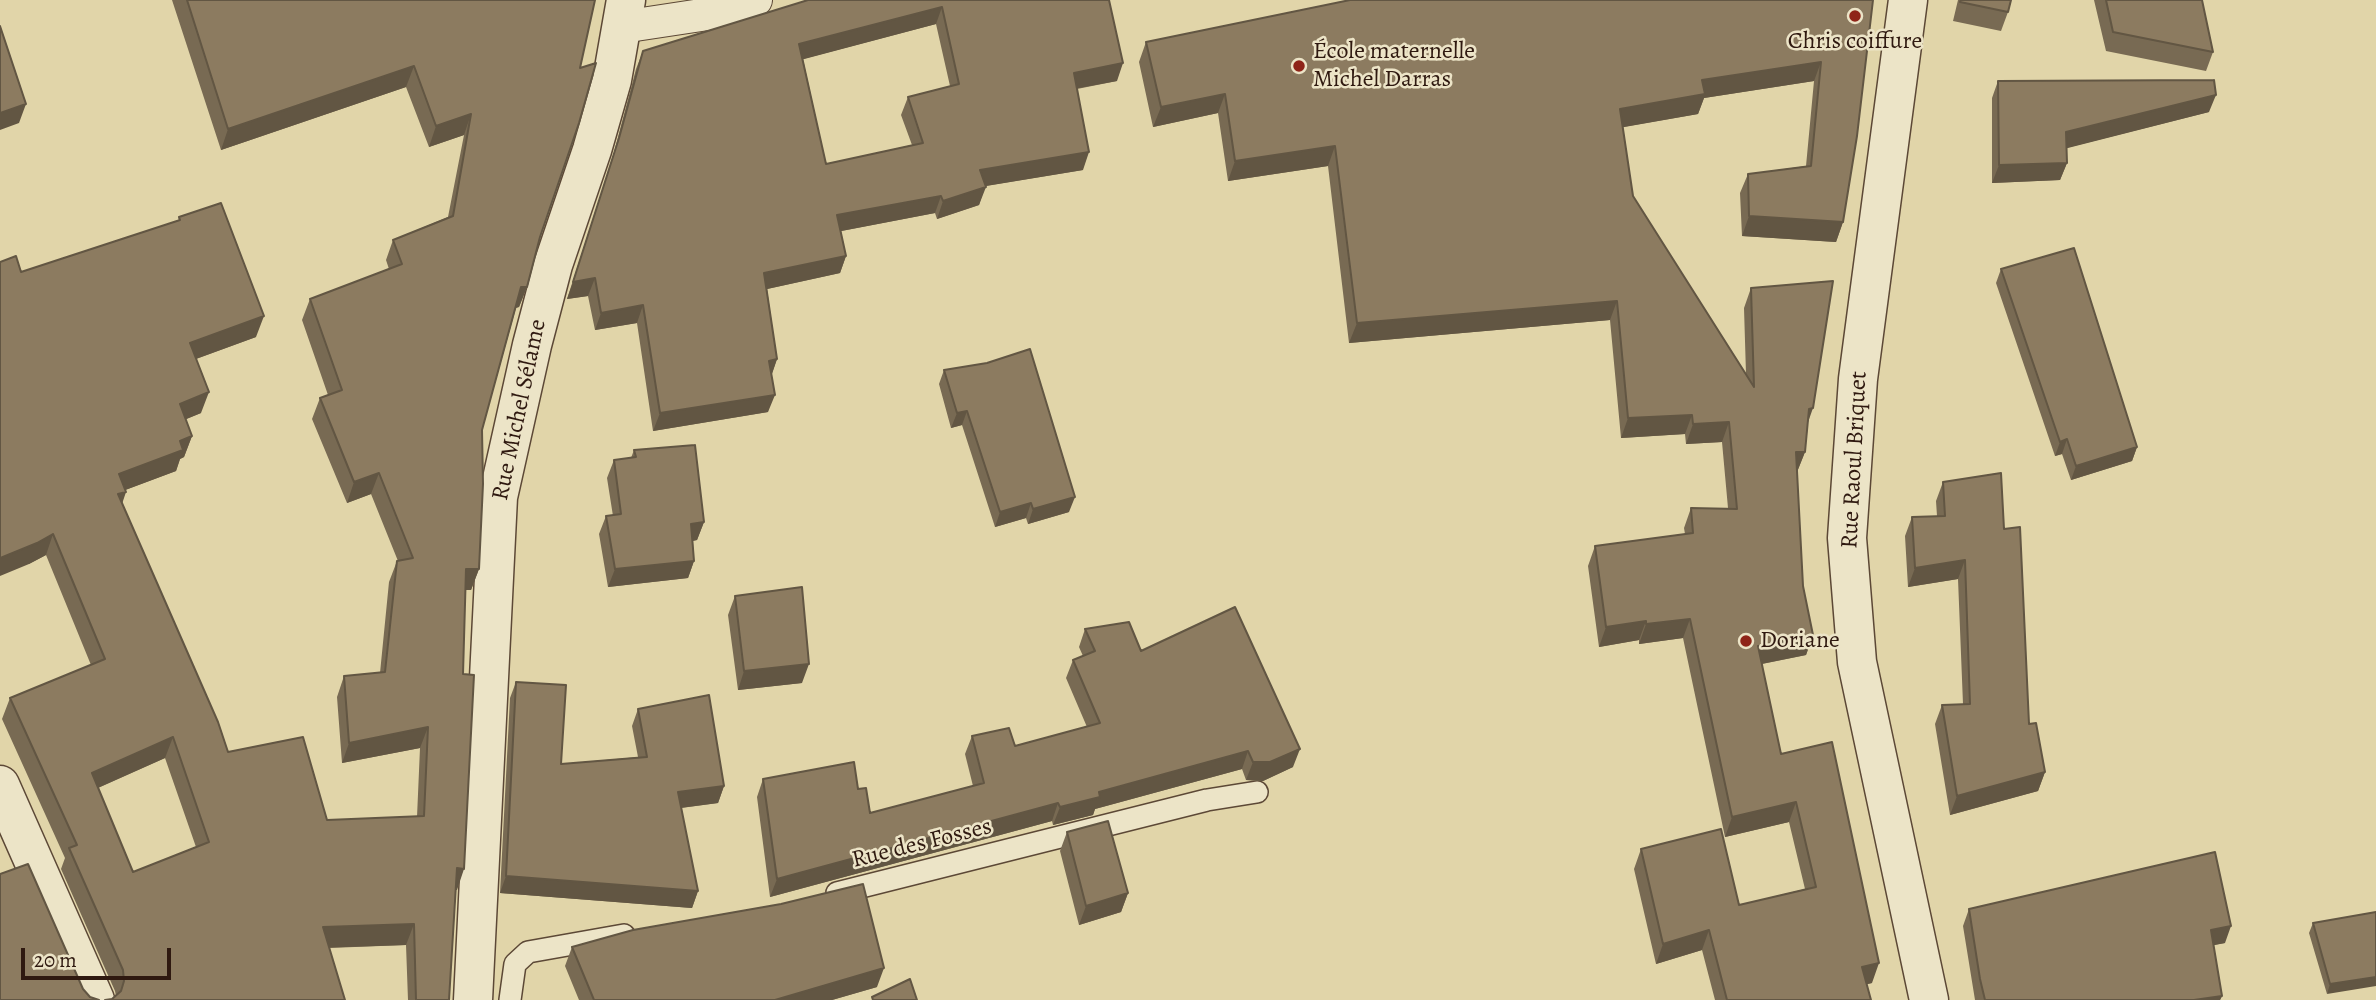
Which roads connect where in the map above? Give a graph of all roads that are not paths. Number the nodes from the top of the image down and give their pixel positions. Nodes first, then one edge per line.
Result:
1 (756, 0) edge
2 (1908, 0) edge
3 (624, 13) edge
4 (0, 785) edge
5 (1257, 792) dead end
6 (821, 897) edge
7 (648, 931) edge
8 (95, 1000) edge
9 (473, 1000) edge
10 (510, 1000) edge
11 (1929, 1000) edge

1 - 3 street
2 - 11 street, Rue Raoul Briquet
3 - 9 street, Rue Michel Sélame
4 - 8 street
5 - 6 lane, Rue des Fosses
7 - 10 lane

